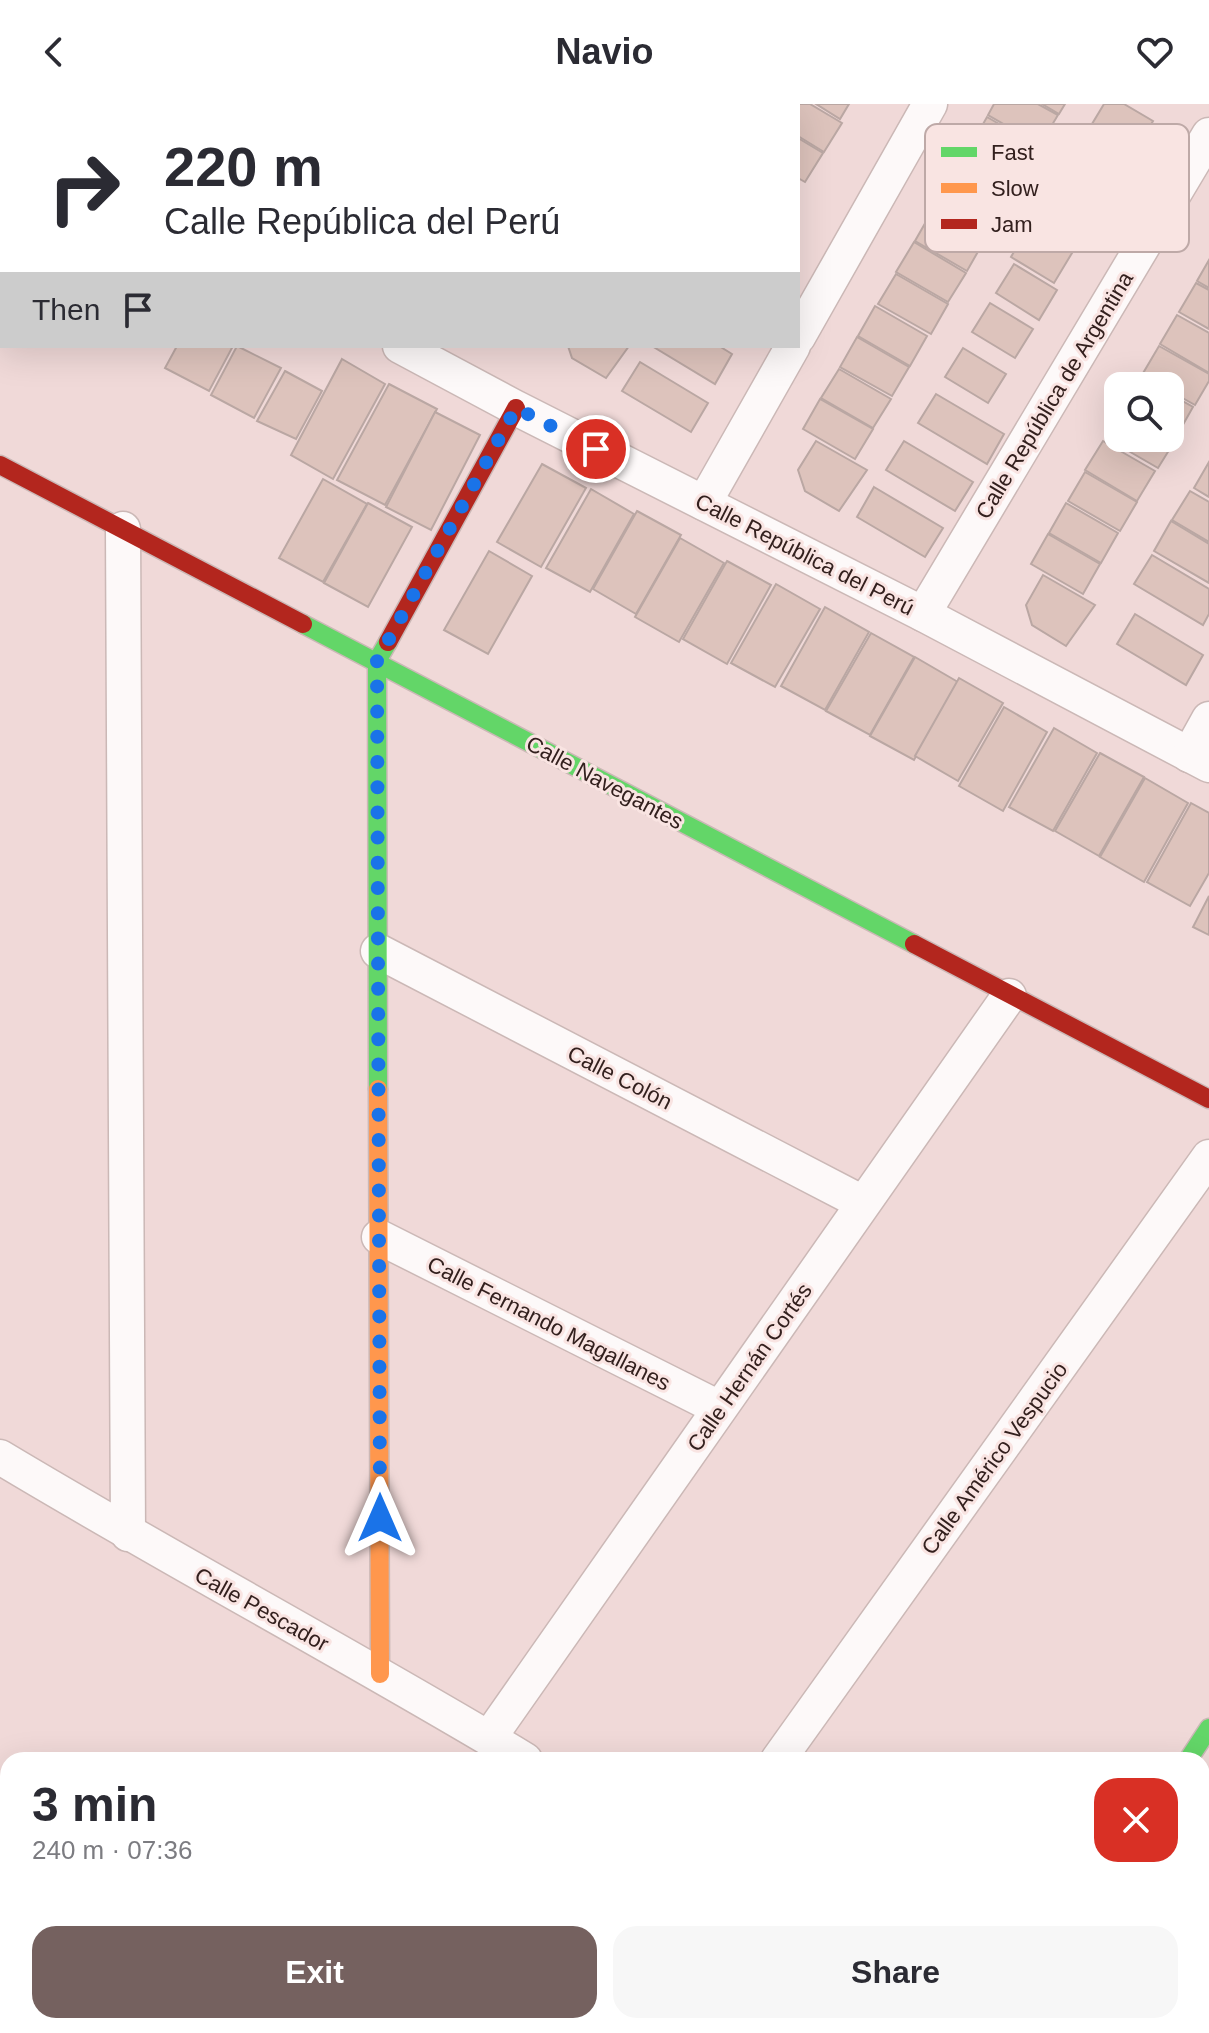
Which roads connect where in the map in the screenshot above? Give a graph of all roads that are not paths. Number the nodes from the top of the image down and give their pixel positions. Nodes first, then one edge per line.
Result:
1 (930, 104) edge
2 (1209, 135) edge
3 (1189, 168) edge
4 (1139, 252) edge
5 (800, 333) edge
6 (408, 348) edge
7 (792, 348) edge
8 (450, 358) edge
9 (516, 408) junction
10 (0, 465) edge
11 (704, 503) junction
12 (123, 529) junction
13 (923, 614) junction
14 (377, 661) junction
15 (1209, 719) edge
16 (1199, 760) edge
17 (378, 951) junction
18 (1009, 996) junction
19 (1209, 1099) edge
20 (1209, 1157) edge
21 (863, 1203) junction
22 (379, 1237) junction
23 (719, 1408) junction
24 (0, 1457) edge
25 (128, 1534) junction
26 (380, 1674) junction
27 (1209, 1728) edge
28 (489, 1738) junction
29 (512, 1752) edge
30 (784, 1752) edge
31 (1193, 1752) edge

1 - 5 street
2 - 3 street, Calle República de Argentina
4 - 13 street, Calle República de Argentina
6 - 8 street, Calle República del Perú
7 - 11 street
8 - 9 street, Calle República del Perú
9 - 11 street, Calle República del Perú
9 - 14 street
10 - 12 street, Calle Navegantes
11 - 13 street, Calle República del Perú
12 - 14 street, Calle Navegantes
12 - 25 street
13 - 16 street, Calle República del Perú
14 - 17 street
14 - 18 street, Calle Navegantes
15 - 16 street
17 - 21 street, Calle Colón
17 - 22 street
18 - 19 street, Calle Navegantes
18 - 21 street, Calle Hernán Cortés
20 - 30 street, Calle Américo Vespucio
21 - 23 street, Calle Hernán Cortés
22 - 23 street, Calle Fernando Magallanes
22 - 26 street
23 - 28 street, Calle Hernán Cortés
24 - 25 street, Calle Pescador
25 - 26 street, Calle Pescador
26 - 28 street, Calle Pescador
27 - 31 street
28 - 29 street, Calle Pescador

